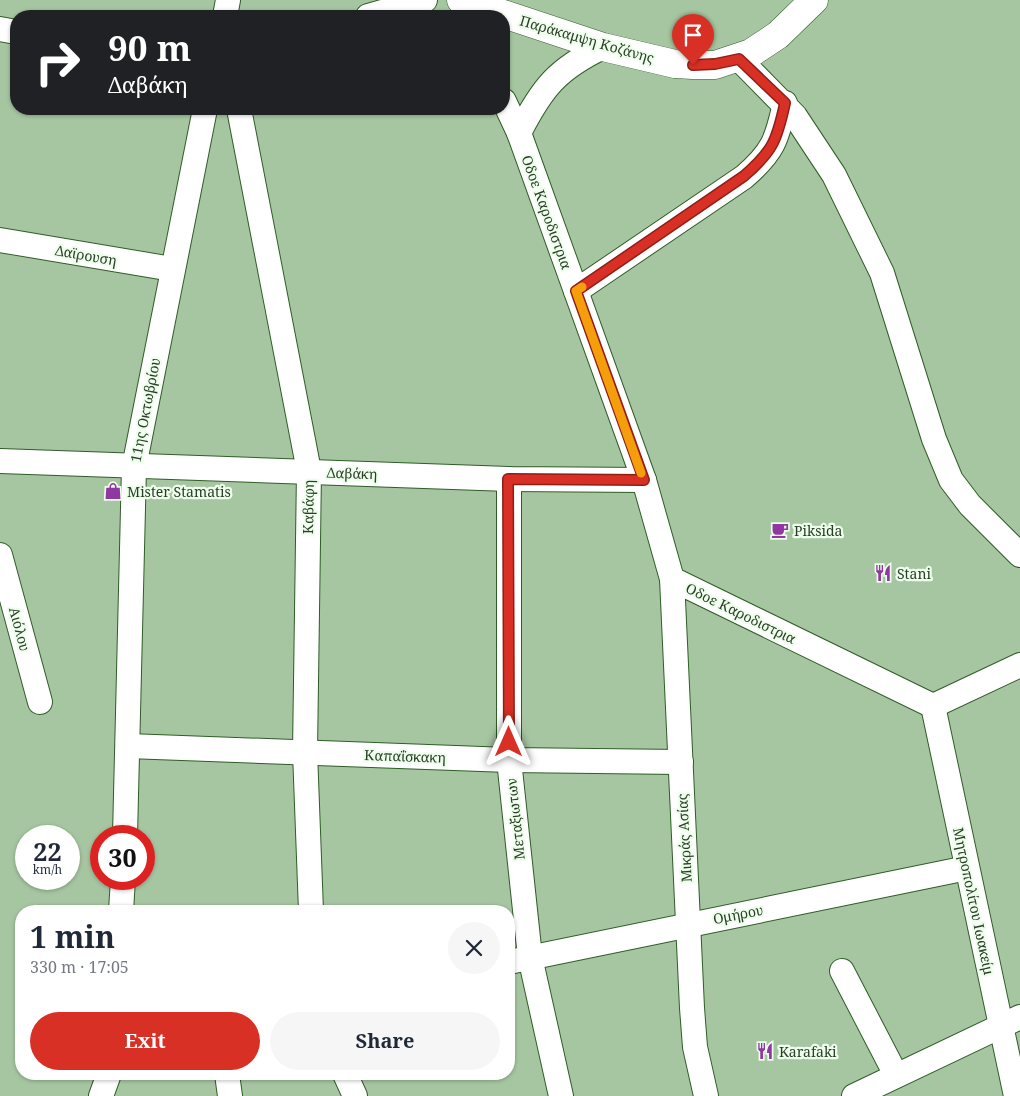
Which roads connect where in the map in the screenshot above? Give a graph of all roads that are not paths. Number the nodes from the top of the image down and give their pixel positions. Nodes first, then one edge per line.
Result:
1 (425, 0) edge
2 (461, 0) edge
3 (814, 0) edge
4 (389, 10) edge
5 (491, 10) edge
6 (510, 16) edge
7 (603, 47) junction
8 (739, 59) junction
9 (785, 103) junction
10 (510, 114) edge
11 (204, 115) edge
12 (240, 115) edge
13 (519, 133) junction
14 (0, 240) edge
15 (172, 269) junction
16 (576, 291) junction
17 (0, 461) edge
18 (134, 467) junction
19 (309, 472) junction
20 (508, 479) junction
21 (644, 480) junction
22 (0, 555) edge
23 (1020, 555) edge
24 (672, 579) junction
25 (1020, 665) edge
26 (40, 702) dead end
27 (933, 706) junction
28 (128, 746) junction
29 (305, 752) junction
30 (509, 760) junction
31 (681, 762) junction
32 (125, 825) edge
33 (967, 868) junction
34 (122, 890) edge
35 (121, 905) edge
36 (312, 905) edge
37 (688, 924) junction
38 (519, 960) edge
39 (842, 971) dead end
40 (1010, 1022) edge
41 (896, 1075) junction
42 (107, 1080) edge
43 (229, 1080) edge
44 (348, 1080) edge
45 (101, 1096) edge
46 (230, 1096) edge
47 (356, 1096) edge
48 (562, 1096) edge
49 (706, 1096) edge
50 (854, 1096) edge
51 (1016, 1096) edge

1 - 4 street
2 - 5 main road, Παράκαμψη Κοζάνης
3 - 8 main road, Παράκαμψη Κοζάνης
6 - 7 main road, Παράκαμψη Κοζάνης
7 - 8 main road, Παράκαμψη Κοζάνης
7 - 13 street
8 - 9 street
9 - 16 street
9 - 23 street
10 - 13 street, Oδοε Καροδιστρια
11 - 15 street, 11ης Οκτωβρίου
12 - 19 street, Καβάφη
13 - 16 street, Oδοε Καροδιστρια
14 - 15 street, Δαϊρουση
15 - 18 street, 11ης Οκτωβρίου
16 - 21 street, Oδοε Καροδιστρια
17 - 18 street, Δαβάκη
18 - 19 street, Δαβάκη
18 - 28 street, 11ης Οκτωβρίου
19 - 20 street, Δαβάκη
19 - 29 street, Καβάφη
20 - 21 street, Δαβάκη
20 - 30 street, Μεταξιωτων
21 - 24 street, Oδοε Καροδιστρια
22 - 26 street, Αιόλου
24 - 27 street, Oδοε Καροδιστρια
24 - 31 street, Μικράς Ασίας
25 - 27 street
27 - 33 street, Μητροπολίτου Ιωακείμ
28 - 29 street, Καπαΐσκακη
28 - 32 street, 11ης Οκτωβρίου
29 - 30 street, Καπαΐσκακη
29 - 36 street, Καβάφη
30 - 31 street, Καπαΐσκακη
30 - 38 street, Μεταξιωτων
31 - 37 street, Μικράς Ασίας
33 - 37 street, Ομήρου
33 - 40 street, Μητροπολίτου Ιωακείμ
34 - 35 street
37 - 38 street, Ομήρου
37 - 49 street, Μικράς Ασίας
38 - 48 street, Μεταξιωτων
39 - 41 street
40 - 41 street
40 - 51 street, Μητροπολίτου Ιωακείμ
41 - 50 street
42 - 45 street
43 - 46 street
44 - 47 street

